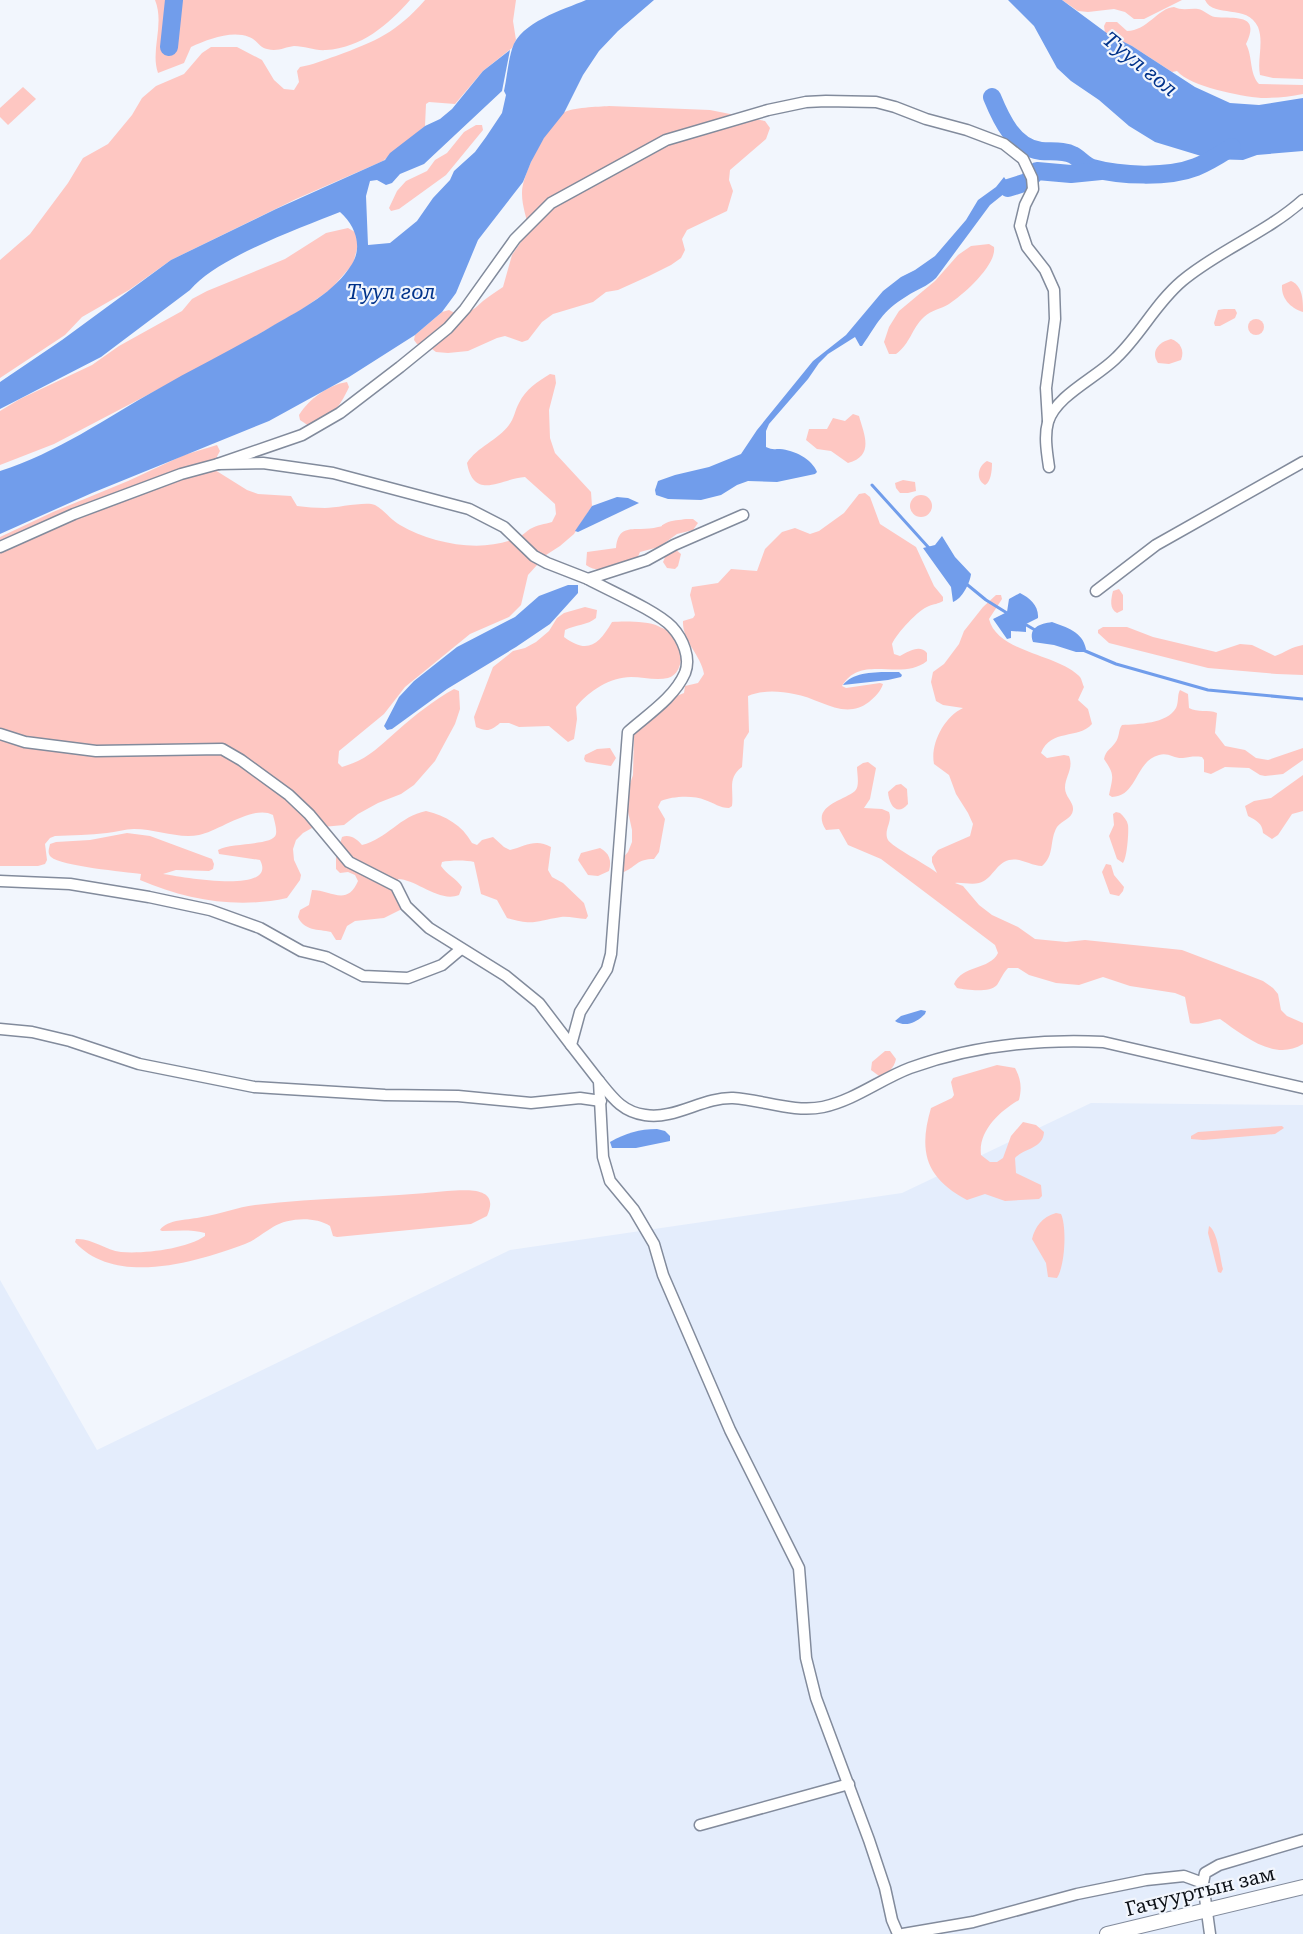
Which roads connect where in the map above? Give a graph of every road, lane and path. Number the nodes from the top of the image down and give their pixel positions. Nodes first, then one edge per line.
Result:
1 (1303, 200) edge
2 (1048, 421) junction
3 (1303, 462) edge
4 (218, 464) junction
5 (1049, 467) dead end
6 (743, 514) dead end
7 (0, 547) edge
8 (588, 579) junction
9 (1095, 591) dead end
10 (0, 734) edge
11 (0, 881) edge
12 (461, 949) junction
13 (0, 1029) edge
14 (571, 1045) junction
15 (599, 1081) junction
16 (1303, 1088) edge
17 (601, 1101) junction
18 (849, 1784) junction
19 (700, 1825) dead end
20 (1303, 1840) edge
21 (1203, 1883) junction
22 (1303, 1887) edge
23 (1207, 1910) junction
24 (898, 1934) edge
25 (903, 1934) edge
26 (1107, 1934) edge
27 (1210, 1934) edge

1 - 2 street
2 - 4 street
2 - 5 street
3 - 9 street
4 - 7 street
4 - 8 street
6 - 8 street
8 - 14 street
10 - 12 street
11 - 12 street
12 - 14 street
13 - 17 street
14 - 15 street
15 - 16 street
15 - 17 street
17 - 18 street
18 - 19 street
18 - 24 street
20 - 21 street
21 - 23 street
21 - 25 street
22 - 23 main road, Гачууртын зам
23 - 26 main road, Гачууртын зам
23 - 27 street

